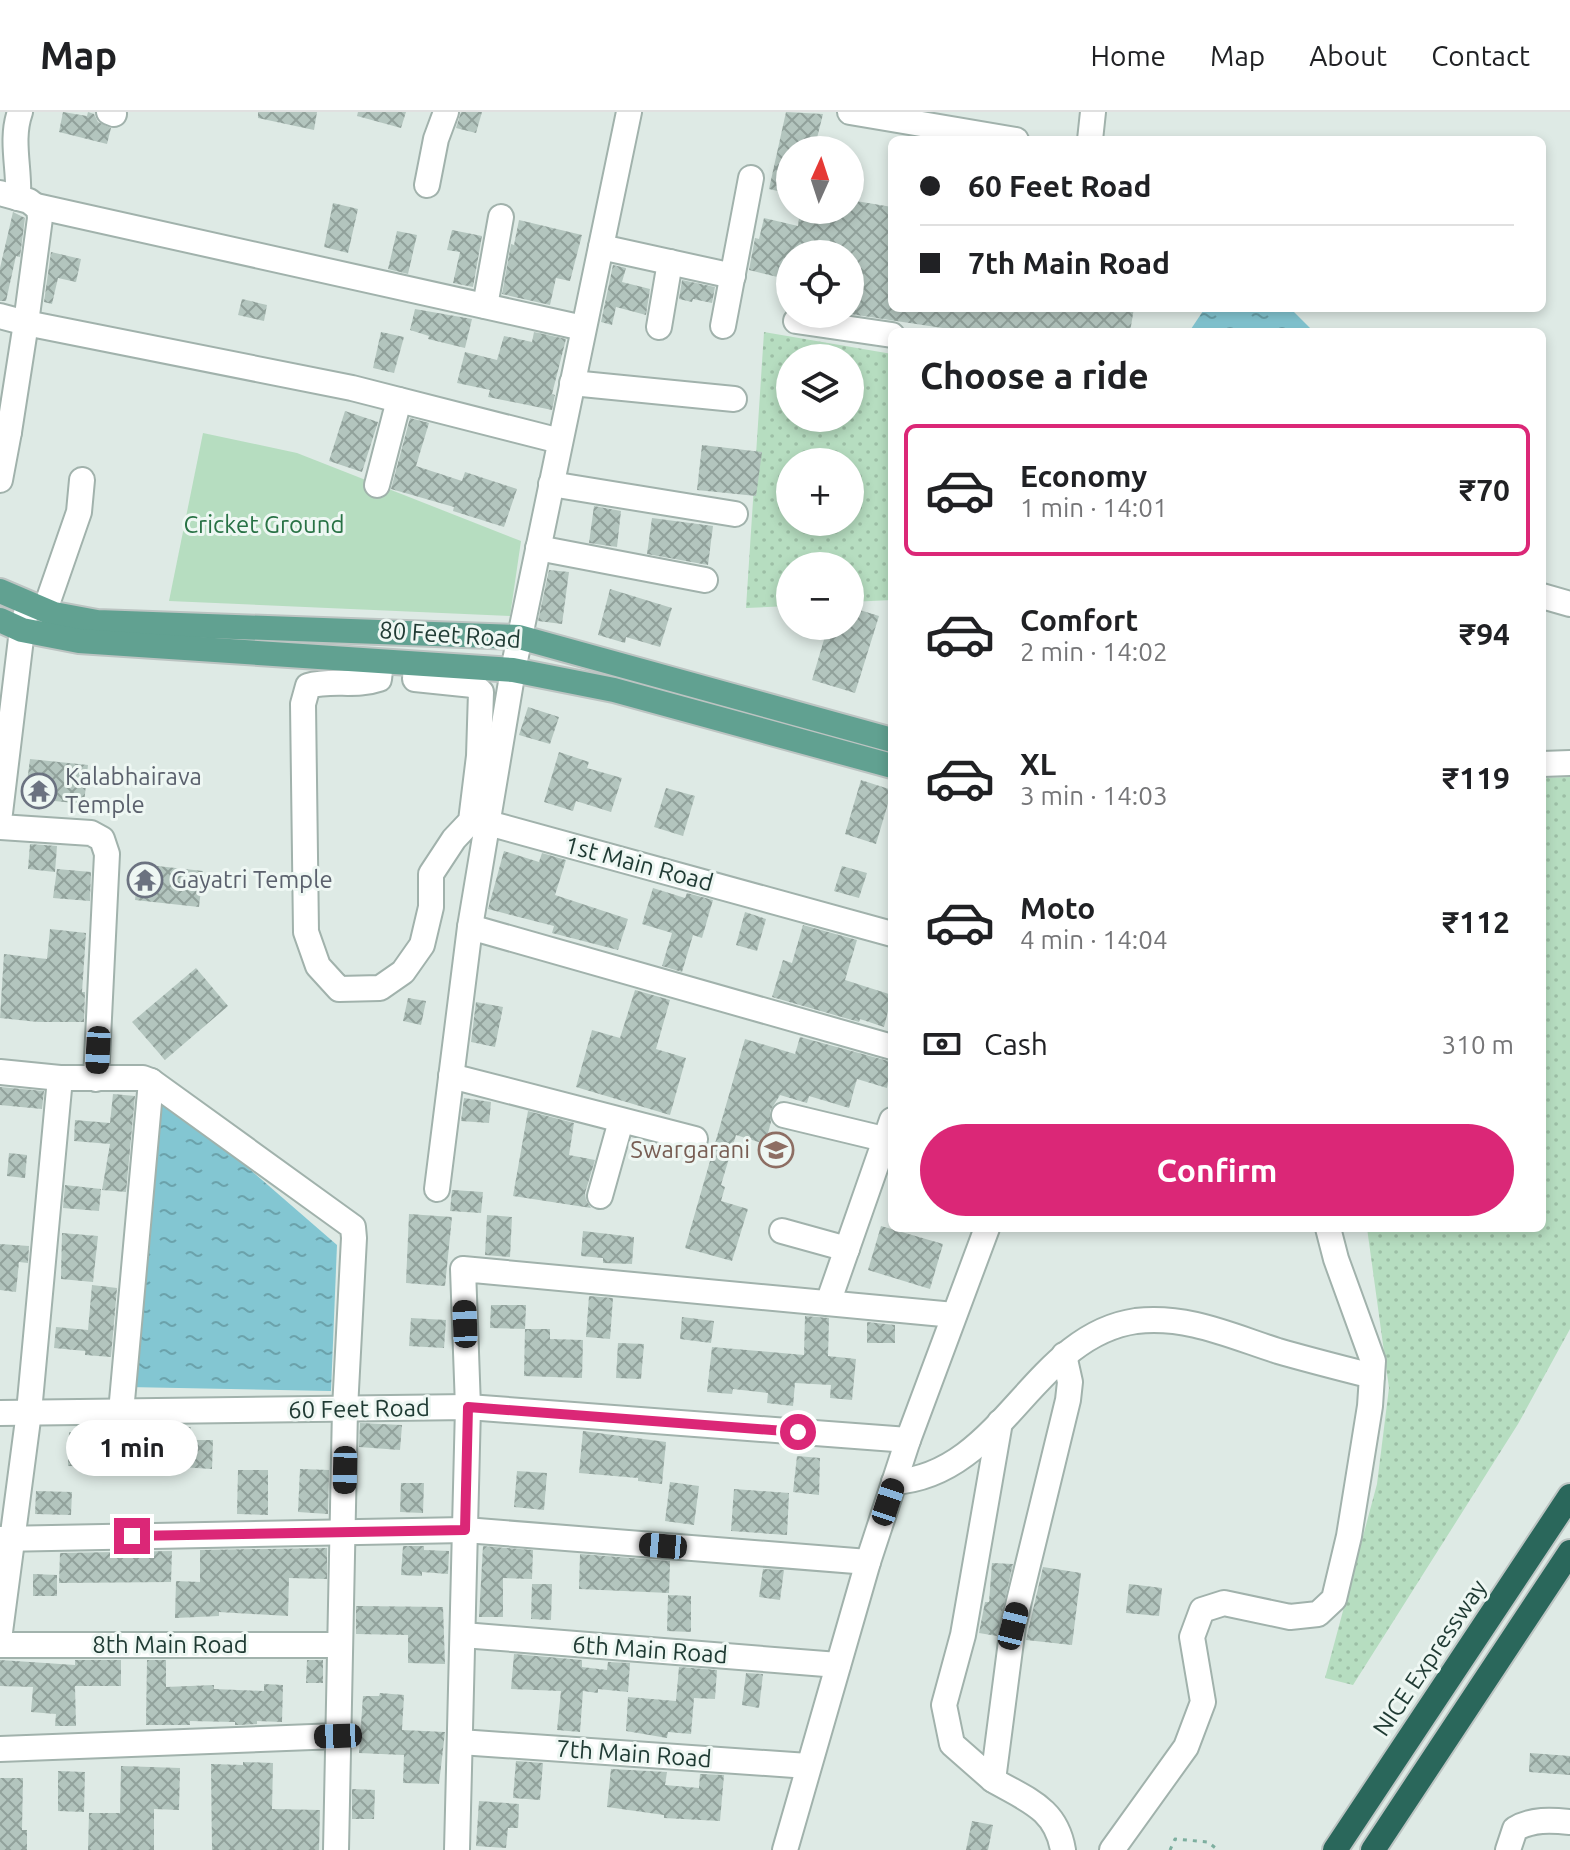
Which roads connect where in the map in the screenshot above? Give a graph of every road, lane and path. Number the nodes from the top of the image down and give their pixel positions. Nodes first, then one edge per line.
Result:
1 (20, 112) edge
2 (446, 112) edge
3 (629, 112) edge
4 (850, 112) edge
5 (1093, 112) edge
6 (992, 136) edge
7 (1090, 136) edge
8 (751, 178) dead end
9 (427, 185) dead end
10 (18, 199) edge
11 (501, 217) dead end
12 (601, 247) junction
13 (670, 262) junction
14 (733, 276) junction
15 (485, 306) junction
16 (0, 316) edge
17 (26, 323) junction
18 (723, 326) dead end
19 (659, 327) dead end
20 (583, 328) junction
21 (844, 328) edge
22 (888, 334) edge
23 (572, 383) junction
24 (734, 399) dead end
25 (399, 400) junction
26 (4, 431) edge
27 (560, 441) junction
28 (0, 480) edge
29 (82, 480) dead end
30 (551, 484) junction
31 (377, 485) dead end
32 (735, 514) dead end
33 (538, 548) junction
34 (705, 580) dead end
35 (0, 591) edge
36 (1546, 597) edge
37 (1570, 604) edge
38 (37, 607) junction
39 (11, 625) edge
40 (519, 637) junction
41 (381, 662) junction
42 (416, 664) junction
43 (513, 670) junction
44 (888, 739) edge
45 (1570, 763) edge
46 (1546, 764) edge
47 (888, 765) edge
48 (2, 774) edge
49 (0, 813) edge
50 (488, 823) junction
51 (0, 827) edge
52 (470, 927) junction
53 (888, 933) edge
54 (888, 1046) edge
55 (0, 1072) edge
56 (451, 1076) junction
57 (60, 1078) junction
58 (96, 1079) junction
59 (151, 1081) junction
60 (784, 1115) dead end
61 (621, 1121) junction
62 (888, 1133) edge
63 (888, 1138) edge
64 (695, 1139) dead end
65 (437, 1189) dead end
66 (600, 1196) dead end
67 (782, 1231) dead end
68 (985, 1232) edge
69 (1329, 1232) edge
70 (847, 1249) junction
71 (828, 1303) junction
72 (954, 1315) junction
73 (1064, 1355) junction
74 (1372, 1376) junction
75 (468, 1407) junction
76 (345, 1409) junction
77 (29, 1412) junction
78 (121, 1412) junction
79 (0, 1413) edge
80 (1000, 1422) junction
81 (908, 1440) junction
82 (894, 1482) junction
83 (1570, 1496) edge
84 (465, 1530) junction
85 (344, 1531) junction
86 (5, 1539) edge
87 (1570, 1552) edge
88 (868, 1562) junction
89 (0, 1632) edge
90 (463, 1635) junction
91 (0, 1645) edge
92 (340, 1645) junction
93 (838, 1665) junction
94 (338, 1736) junction
95 (460, 1742) junction
96 (0, 1749) edge
97 (808, 1766) junction
98 (993, 1780) junction
99 (1570, 1822) edge
100 (336, 1850) edge
101 (457, 1850) edge
102 (785, 1850) edge
103 (1063, 1850) edge
104 (1112, 1850) edge
105 (1170, 1850) edge
106 (1218, 1850) edge
107 (1335, 1850) edge
108 (1373, 1850) edge
109 (1508, 1850) edge

1 - 10 street
2 - 9 street
3 - 12 street
4 - 6 street
5 - 7 street
8 - 14 street
10 - 15 street
10 - 17 street
11 - 15 street
12 - 13 street
12 - 20 street
13 - 14 street
13 - 19 street
14 - 18 street
15 - 20 street
16 - 17 street
17 - 25 street
17 - 26 street
20 - 23 street
21 - 22 street
23 - 24 street
23 - 27 street
25 - 27 street
25 - 31 street
26 - 28 street
27 - 30 street
29 - 38 street
30 - 32 street
30 - 33 street
33 - 34 street
33 - 40 street
35 - 38 main road, 80 Feet Road
36 - 37 street
38 - 39 street
38 - 40 main road, 80 Feet Road
39 - 41 main road, 80 Feet Road
39 - 48 street
40 - 43 street
40 - 44 main road, 80 Feet Road
41 - 42 main road, 80 Feet Road
41 - 42 street
42 - 43 main road, 80 Feet Road
43 - 47 main road, 80 Feet Road
43 - 50 street
45 - 46 street
48 - 49 street
50 - 52 street
50 - 53 street, 1st Main Road
51 - 58 street
52 - 54 street
52 - 56 street
55 - 57 street
56 - 61 street
56 - 65 street
57 - 58 street
57 - 77 street
58 - 59 street
59 - 76 street
59 - 78 street
60 - 62 street
61 - 64 street
61 - 66 street
63 - 70 street
67 - 70 street
68 - 72 street
69 - 74 street
70 - 71 street
71 - 72 street
71 - 75 street
72 - 81 street
73 - 74 street
73 - 80 street
73 - 98 street
74 - 104 street
75 - 76 street, 60 Feet Road
75 - 81 street, 60 Feet Road
75 - 84 street
76 - 78 street, 60 Feet Road
76 - 85 street
77 - 78 street, 60 Feet Road
77 - 79 street, 60 Feet Road
77 - 86 street
80 - 82 street
80 - 98 street
81 - 82 street
82 - 88 street
83 - 107 highway, NICE Expressway
84 - 85 street
84 - 88 street
84 - 90 street
85 - 86 street
85 - 92 street
86 - 89 street
87 - 108 highway
88 - 93 street
90 - 93 street, 6th Main Road
90 - 95 street
91 - 92 street, 8th Main Road
92 - 94 street
93 - 97 street
94 - 96 street
94 - 100 street
95 - 97 street, 7th Main Road
95 - 101 street
97 - 102 street
98 - 103 street
99 - 109 street
105 - 106 path

